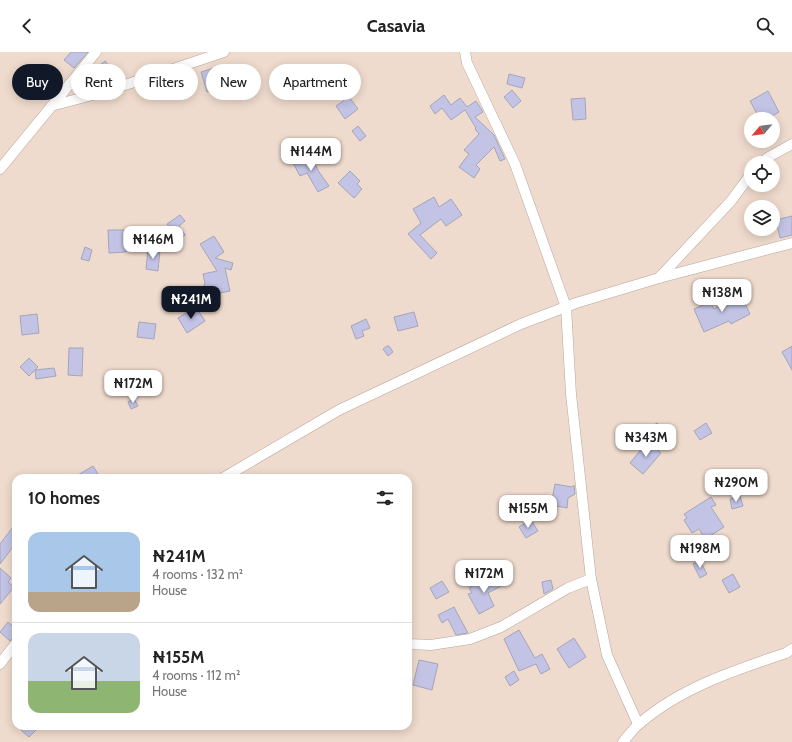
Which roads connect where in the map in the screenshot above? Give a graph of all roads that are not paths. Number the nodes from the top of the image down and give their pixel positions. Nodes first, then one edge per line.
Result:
1 (96, 52) edge
2 (224, 52) edge
3 (464, 52) edge
4 (51, 106) junction
5 (792, 144) edge
6 (771, 156) edge
7 (0, 169) edge
8 (744, 183) edge
9 (792, 243) edge
10 (659, 278) junction
11 (566, 307) junction
12 (230, 474) edge
13 (591, 579) junction
14 (412, 644) edge
15 (12, 648) edge
16 (792, 649) edge
17 (0, 664) edge
18 (638, 724) junction
19 (623, 742) edge

1 - 4 street
2 - 4 street
3 - 11 street
4 - 7 street
5 - 6 street
8 - 10 street
9 - 10 street
10 - 11 street
11 - 12 street
11 - 13 street
13 - 14 street
13 - 18 street
15 - 17 street
16 - 18 street
18 - 19 street

